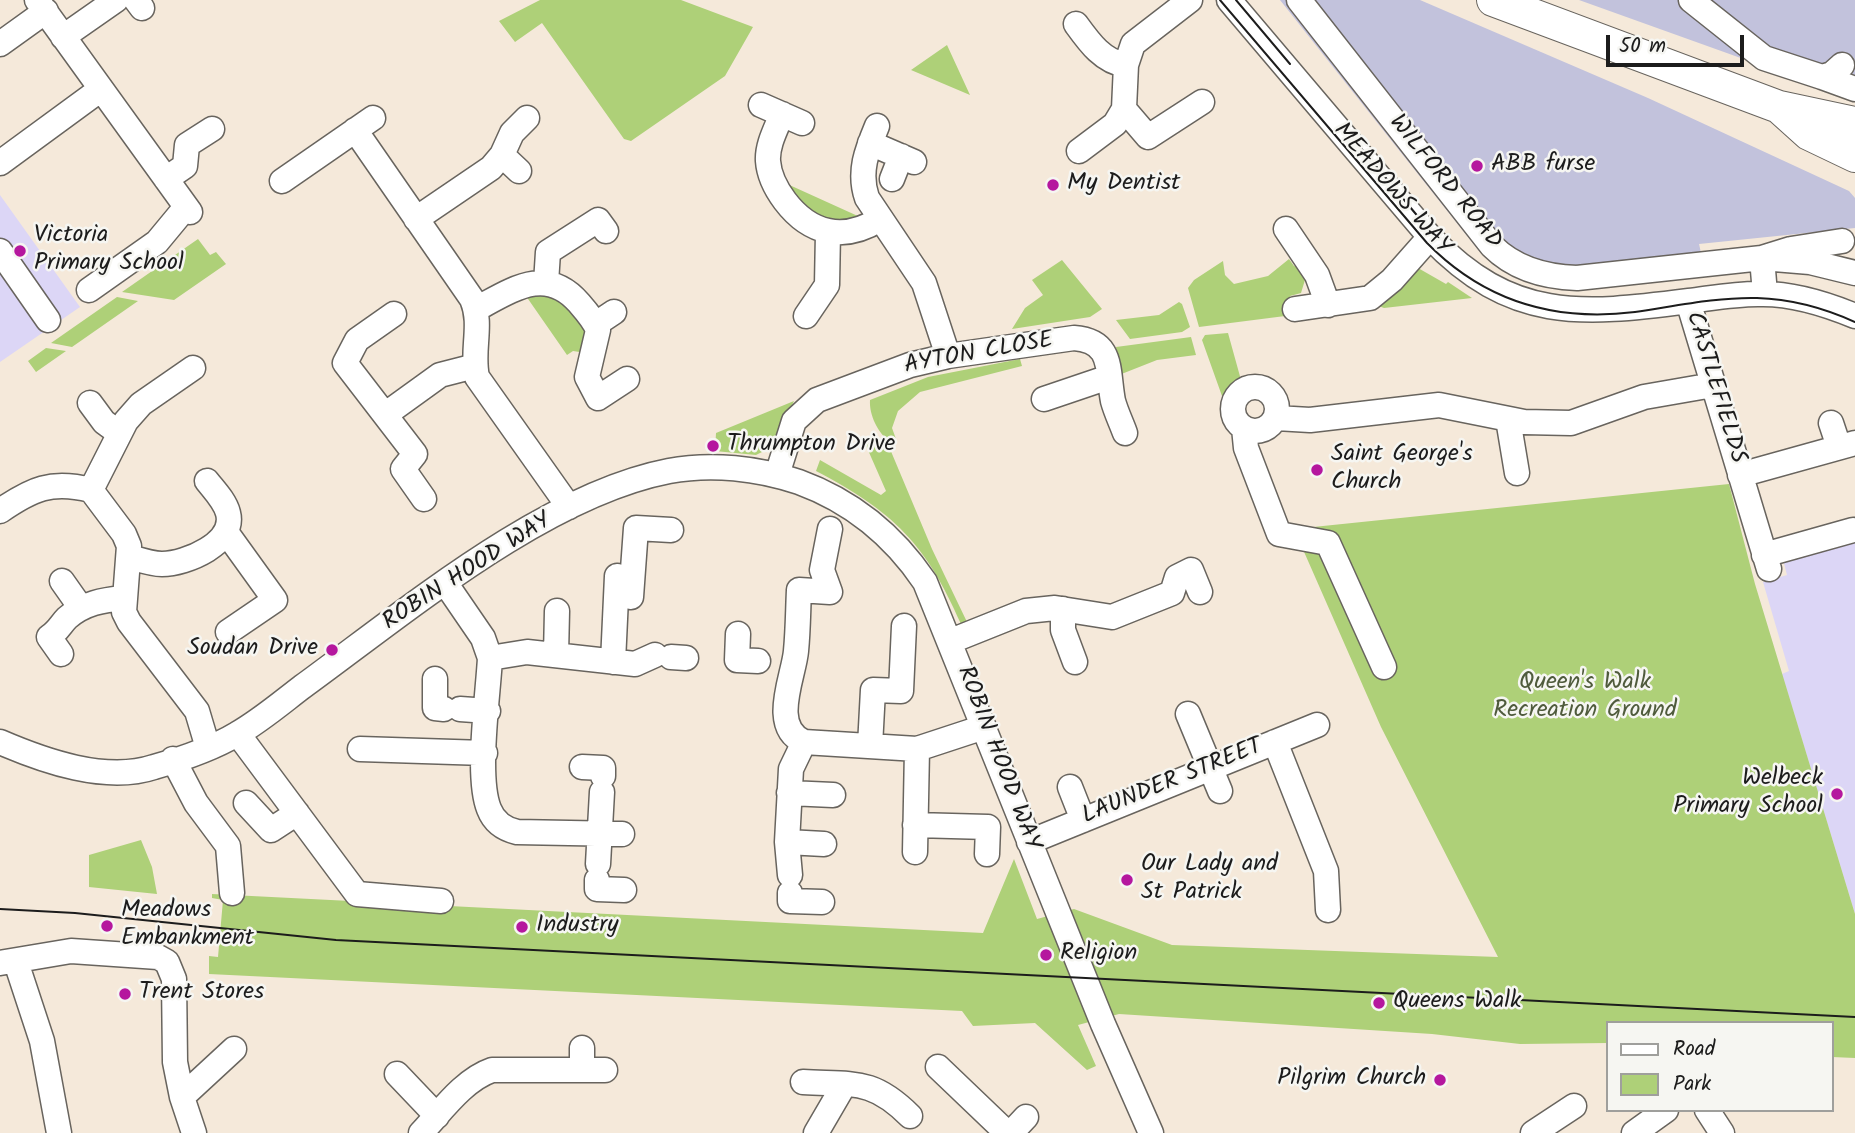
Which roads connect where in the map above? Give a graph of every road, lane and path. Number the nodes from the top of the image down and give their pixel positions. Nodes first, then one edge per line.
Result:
1 (116, 0) edge
2 (1191, 0) edge
3 (1229, 0) edge
4 (1299, 0) edge
5 (1493, 0) edge
6 (1691, 0) edge
7 (42, 6) edge
8 (1076, 24) dead end
9 (64, 37) junction
10 (0, 44) edge
11 (1126, 65) junction
12 (101, 89) junction
13 (1855, 89) edge
14 (1202, 102) dead end
15 (1779, 107) junction
16 (1124, 109) junction
17 (781, 114) dead end
18 (527, 118) dead end
19 (1855, 123) edge
20 (212, 129) dead end
21 (1079, 150) dead end
22 (1850, 157) edge
23 (0, 163) edge
24 (902, 166) dead end
25 (176, 173) junction
26 (282, 181) dead end
27 (416, 219) junction
28 (880, 219) junction
29 (1286, 229) dead end
30 (606, 231) dead end
31 (828, 232) junction
32 (1430, 237) junction
33 (1842, 241) dead end
34 (0, 251) edge
35 (1762, 258) junction
36 (1855, 274) edge
37 (546, 283) junction
38 (89, 290) dead end
39 (1765, 293) junction
40 (1688, 301) junction
41 (1328, 305) junction
42 (476, 309) junction
43 (1295, 309) dead end
44 (394, 314) dead end
45 (806, 316) dead end
46 (1855, 316) edge
47 (48, 320) dead end
48 (948, 356) junction
49 (475, 366) junction
50 (193, 368) dead end
51 (1109, 377) junction
52 (626, 379) dead end
53 (1713, 385) junction
54 (1044, 399) dead end
55 (90, 402) dead end
56 (386, 414) junction
57 (1276, 418) junction
58 (1508, 419) junction
59 (1832, 423) dead end
60 (1244, 428) junction
61 (119, 433) junction
62 (1125, 433) dead end
63 (1847, 445) edge
64 (1517, 473) dead end
65 (777, 475) junction
66 (1740, 475) junction
67 (207, 481) dead end
68 (91, 490) junction
69 (424, 499) dead end
70 (569, 508) junction
71 (0, 511) edge
72 (831, 528) dead end
73 (671, 530) dead end
74 (1853, 530) dead end
75 (226, 531) junction
76 (130, 557) junction
77 (62, 581) dead end
78 (446, 584) junction
79 (1200, 592) dead end
80 (124, 598) junction
81 (1063, 609) junction
82 (557, 611) dead end
83 (72, 614) junction
84 (904, 626) dead end
85 (228, 632) dead end
86 (738, 635) dead end
87 (951, 641) junction
88 (61, 654) dead end
89 (556, 655) junction
90 (490, 658) junction
91 (1075, 662) dead end
92 (776, 663) junction
93 (1384, 667) dead end
94 (435, 679) dead end
95 (488, 711) junction
96 (1188, 714) dead end
97 (1317, 725) dead end
98 (984, 727) junction
99 (238, 734) junction
100 (0, 742) edge
101 (804, 742) junction
102 (1275, 742) junction
103 (870, 746) junction
104 (208, 748) junction
105 (360, 749) dead end
106 (916, 749) junction
107 (485, 753) junction
108 (173, 759) junction
109 (595, 778) dead end
110 (1215, 780) junction
111 (1070, 787) dead end
112 (789, 793) junction
113 (833, 794) dead end
114 (246, 803) dead end
115 (297, 813) junction
116 (1083, 820) junction
117 (915, 825) junction
118 (610, 834) junction
119 (1029, 842) junction
120 (824, 844) dead end
121 (915, 852) dead end
122 (987, 854) dead end
123 (789, 866) junction
124 (624, 890) dead end
125 (232, 893) dead end
126 (441, 901) dead end
127 (822, 902) dead end
128 (1328, 910) dead end
129 (8, 962) edge
130 (234, 1049) dead end
131 (590, 1063) dead end
132 (938, 1067) dead end
133 (397, 1074) dead end
134 (803, 1082) dead end
135 (844, 1085) junction
136 (181, 1097) junction
137 (1663, 1112) edge
138 (1706, 1112) edge
139 (910, 1116) dead end
140 (1567, 1118) edge
141 (429, 1124) edge
142 (1015, 1128) edge
143 (59, 1133) edge
144 (194, 1133) edge
145 (816, 1133) edge
146 (1151, 1133) edge
147 (1533, 1133) edge
148 (1634, 1133) edge
149 (1722, 1133) edge

1 - 9 street
2 - 11 street
3 - 32 street, MEADOWS WAY
4 - 35 street, WILFORD ROAD
5 - 15 main road
6 - 13 street
7 - 9 street
7 - 10 street
8 - 11 street
9 - 12 street
11 - 16 street
12 - 23 street
12 - 25 street
14 - 16 street
15 - 19 main road
15 - 22 main road
16 - 21 street
17 - 31 street
18 - 27 street
20 - 25 street
24 - 28 street
25 - 38 street
26 - 27 street
27 - 42 street
28 - 31 street
28 - 48 street
29 - 41 street
30 - 37 street
31 - 45 street
32 - 40 street, MEADOWS WAY
32 - 41 street
33 - 35 street, WILFORD ROAD
34 - 47 street
35 - 36 street, WILFORD ROAD
35 - 39 street
37 - 42 street
37 - 52 street
39 - 40 street, MEADOWS WAY
39 - 46 street, MEADOWS WAY
40 - 53 street, CASTLEFIELDS
41 - 43 street
42 - 49 street
44 - 56 street
48 - 51 street, AYTON CLOSE
48 - 65 street, AYTON CLOSE
49 - 56 street
49 - 70 street
50 - 61 street
51 - 54 street
51 - 62 street, AYTON CLOSE
53 - 58 street
53 - 66 street, CASTLEFIELDS
55 - 61 street
56 - 69 street
57 - 58 street
57 - 60 street
57 - 60 street
58 - 64 street
59 - 63 street, CASTLEFIELDS
60 - 93 street
61 - 68 street
63 - 66 street, CASTLEFIELDS
65 - 70 street, ROBIN HOOD WAY
65 - 87 street, ROBIN HOOD WAY
66 - 74 street, CASTLEFIELDS
67 - 75 street
68 - 71 street
68 - 76 street
70 - 78 street, ROBIN HOOD WAY
72 - 92 street
73 - 89 street
75 - 76 street
75 - 85 street
76 - 80 street
77 - 83 street
78 - 90 street
78 - 99 street, ROBIN HOOD WAY
79 - 81 street
80 - 83 street
80 - 104 street
81 - 87 street
81 - 91 street
82 - 89 street
83 - 88 street
84 - 103 street
86 - 92 street
87 - 98 street, ROBIN HOOD WAY
89 - 90 street
90 - 95 street
92 - 101 street
94 - 95 street
95 - 107 street
96 - 110 street
97 - 102 street, LAUNDER STREET
98 - 106 street
98 - 119 street, ROBIN HOOD WAY
99 - 104 street, ROBIN HOOD WAY
99 - 115 street
100 - 108 street, ROBIN HOOD WAY
101 - 103 street
101 - 112 street
102 - 110 street, LAUNDER STREET
102 - 128 street
103 - 106 street
104 - 108 street, ROBIN HOOD WAY
105 - 107 street
106 - 117 street
107 - 118 street
108 - 125 street
109 - 118 street
110 - 116 street, LAUNDER STREET
111 - 116 street
112 - 113 street
112 - 123 street
114 - 115 street
115 - 126 street
116 - 119 street, LAUNDER STREET
117 - 121 street
117 - 122 street
118 - 124 street
119 - 146 street, ROBIN HOOD WAY
120 - 123 street
123 - 127 street
129 - 136 street
129 - 143 street
130 - 136 street
131 - 141 street
132 - 142 street
133 - 141 street
134 - 135 street
135 - 139 street
135 - 145 street
136 - 144 street
137 - 148 street
138 - 149 street
140 - 147 street

